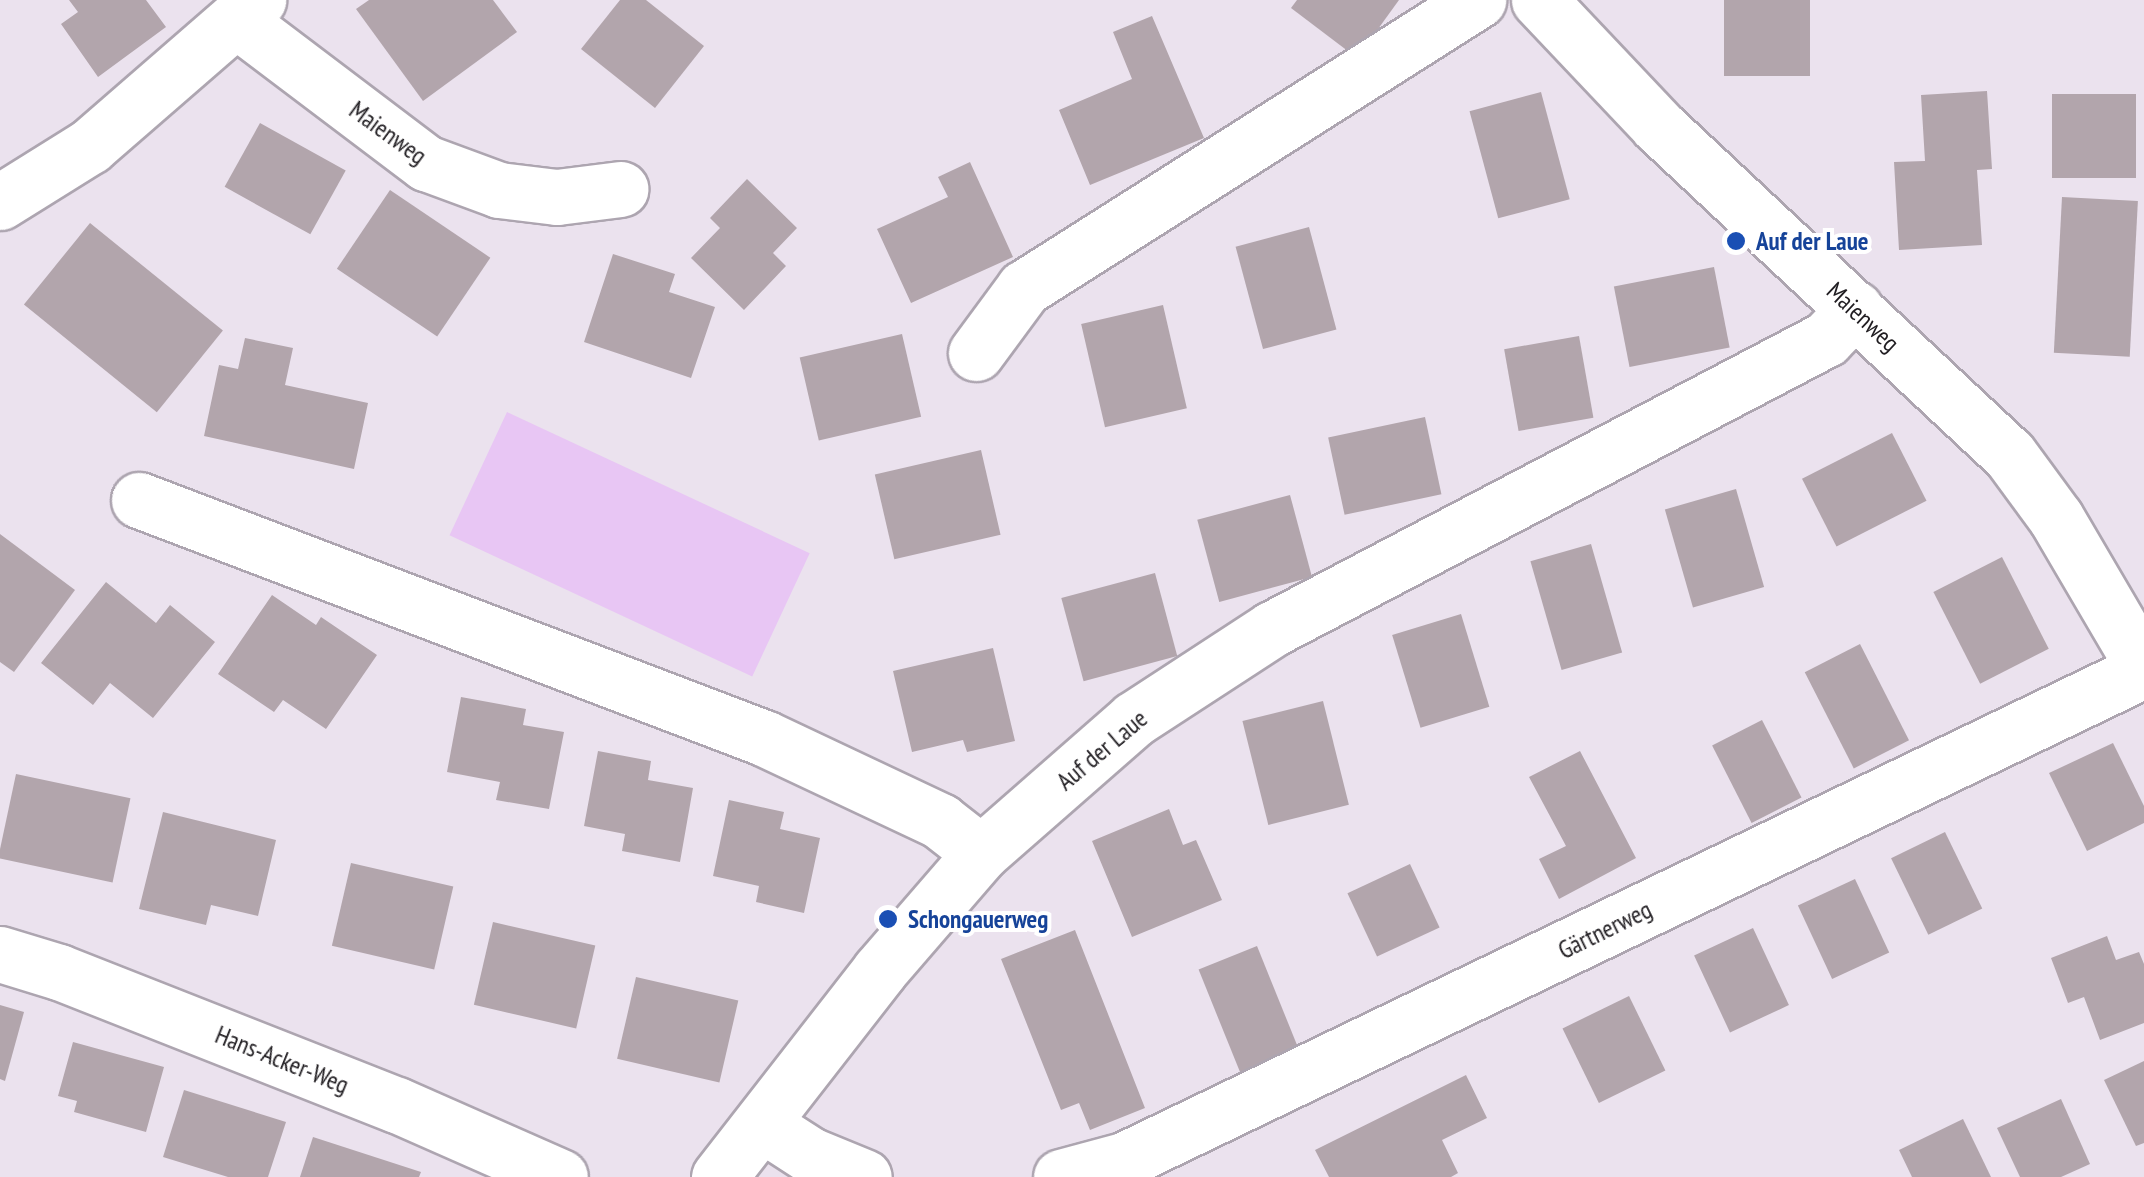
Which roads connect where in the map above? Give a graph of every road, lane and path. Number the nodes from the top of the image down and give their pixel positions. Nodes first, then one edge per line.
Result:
1 (1478, 0) edge
2 (1539, 0) edge
3 (248, 11) edge
4 (620, 189) dead end
5 (0, 202) edge
6 (1855, 309) junction
7 (976, 353) dead end
8 (139, 500) dead end
9 (2144, 669) edge
10 (981, 853) junction
11 (0, 954) edge
12 (762, 1124) junction
13 (560, 1177) edge
14 (719, 1177) edge
15 (864, 1177) edge
16 (1061, 1177) edge

1 - 7 street
2 - 6 street, Maienweg
3 - 4 street, Maienweg
3 - 5 street, Maienweg
6 - 9 street, Maienweg
6 - 10 street, Auf der Laue
8 - 10 street
9 - 16 street, Gärtnerweg
10 - 12 street, Auf der Laue
11 - 13 street, Hans-Acker-Weg
12 - 14 street, Auf der Laue
12 - 15 street

